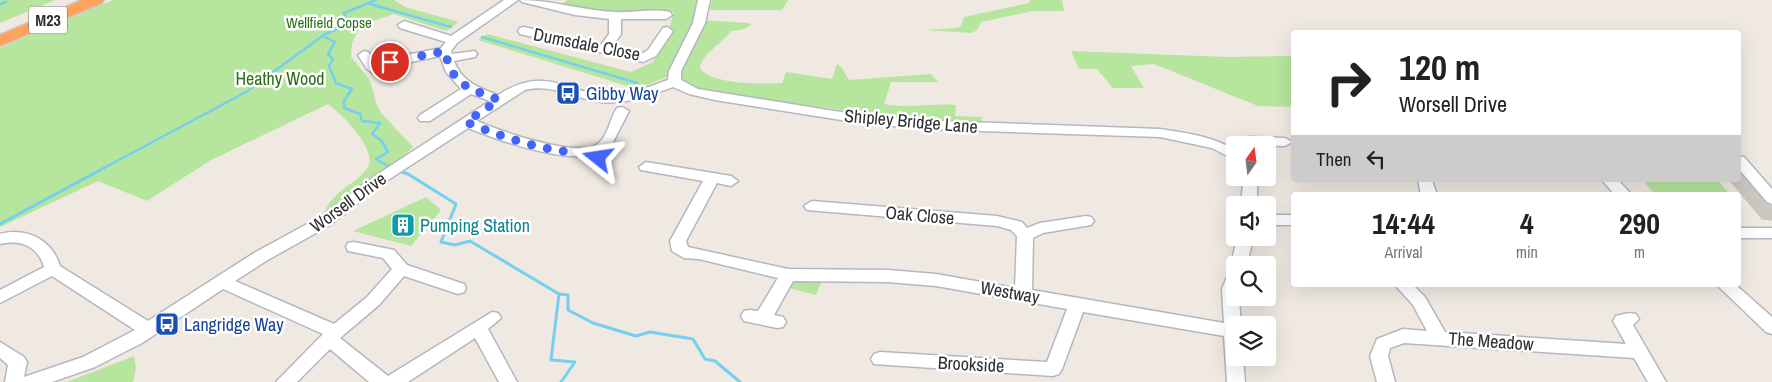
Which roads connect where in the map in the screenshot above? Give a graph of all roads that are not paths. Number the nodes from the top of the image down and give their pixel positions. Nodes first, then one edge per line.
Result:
1 (70, 0) edge
2 (96, 0) edge
3 (512, 0) edge
4 (526, 0) edge
5 (704, 0) edge
6 (666, 14) dead end
7 (615, 16) junction
8 (404, 25) dead end
9 (0, 29) edge
10 (524, 31) dead end
11 (667, 32) dead end
12 (453, 40) junction
13 (0, 41) edge
14 (604, 50) junction
15 (471, 54) dead end
16 (364, 55) dead end
17 (446, 55) junction
18 (372, 66) junction
19 (382, 76) dead end
20 (674, 82) junction
21 (471, 88) junction
22 (499, 100) junction
23 (622, 111) dead end
24 (425, 118) dead end
25 (466, 122) junction
26 (1276, 142) edge
27 (1285, 142) dead end
28 (1226, 147) edge
29 (1741, 162) edge
30 (646, 167) dead end
31 (712, 178) junction
32 (731, 181) dead end
33 (1611, 182) edge
34 (1621, 192) edge
35 (1772, 199) edge
36 (812, 206) dead end
37 (1276, 220) edge
38 (1291, 220) edge
39 (1090, 221) dead end
40 (1741, 233) edge
41 (1772, 233) edge
42 (1025, 235) junction
43 (0, 239) edge
44 (354, 247) dead end
45 (53, 269) junction
46 (401, 269) junction
47 (788, 275) junction
48 (222, 282) junction
49 (1405, 287) edge
50 (1726, 287) edge
51 (458, 288) dead end
52 (1023, 294) junction
53 (0, 297) edge
54 (1077, 304) junction
55 (764, 318) dead end
56 (1623, 319) dead end
57 (1772, 327) edge
58 (148, 330) junction
59 (1226, 330) edge
60 (331, 337) junction
61 (1438, 337) junction
62 (0, 349) edge
63 (1641, 352) junction
64 (880, 359) dead end
65 (1234, 366) edge
66 (1054, 375) edge
67 (54, 378) edge
68 (14, 382) edge
69 (30, 382) edge
70 (285, 382) edge
71 (382, 382) edge
72 (394, 382) edge
73 (508, 382) edge
74 (1236, 382) edge
75 (1386, 382) edge
76 (1657, 382) edge

1 - 9 highway, M23
2 - 13 highway, M23
3 - 12 street
4 - 7 street
5 - 20 street
6 - 7 street
7 - 14 street
8 - 12 street
10 - 14 street, Dumsdale Close
11 - 14 street, Dumsdale Close
12 - 17 street
15 - 17 street
16 - 18 street
17 - 18 street
17 - 21 street
18 - 19 street
20 - 22 street, Worsell Drive
20 - 28 street, Shipley Bridge Lane
21 - 22 street
21 - 24 street
22 - 25 street, Worsell Drive
23 - 25 street
25 - 48 street, Worsell Drive
26 - 27 street
29 - 35 street
30 - 31 street
31 - 32 street
31 - 47 street, Westway
33 - 34 street
36 - 42 street, Oak Close
37 - 38 street
39 - 42 street
40 - 41 street
42 - 52 street
43 - 45 street
44 - 46 street
45 - 53 street
45 - 58 street
46 - 51 street
46 - 60 street
47 - 52 street, Westway
47 - 55 street
48 - 58 street, Worsell Drive
48 - 60 street
49 - 61 street
50 - 57 street
52 - 54 street, Westway
54 - 59 street, Westway
54 - 66 street, Brookside
56 - 63 street
58 - 67 street, Worsell Drive
60 - 70 street
60 - 71 street
61 - 63 street, The Meadow
61 - 75 street, The Meadow
62 - 68 street
63 - 76 street
64 - 66 street, Brookside
65 - 74 street
67 - 69 street, Worsell Drive
72 - 73 street

